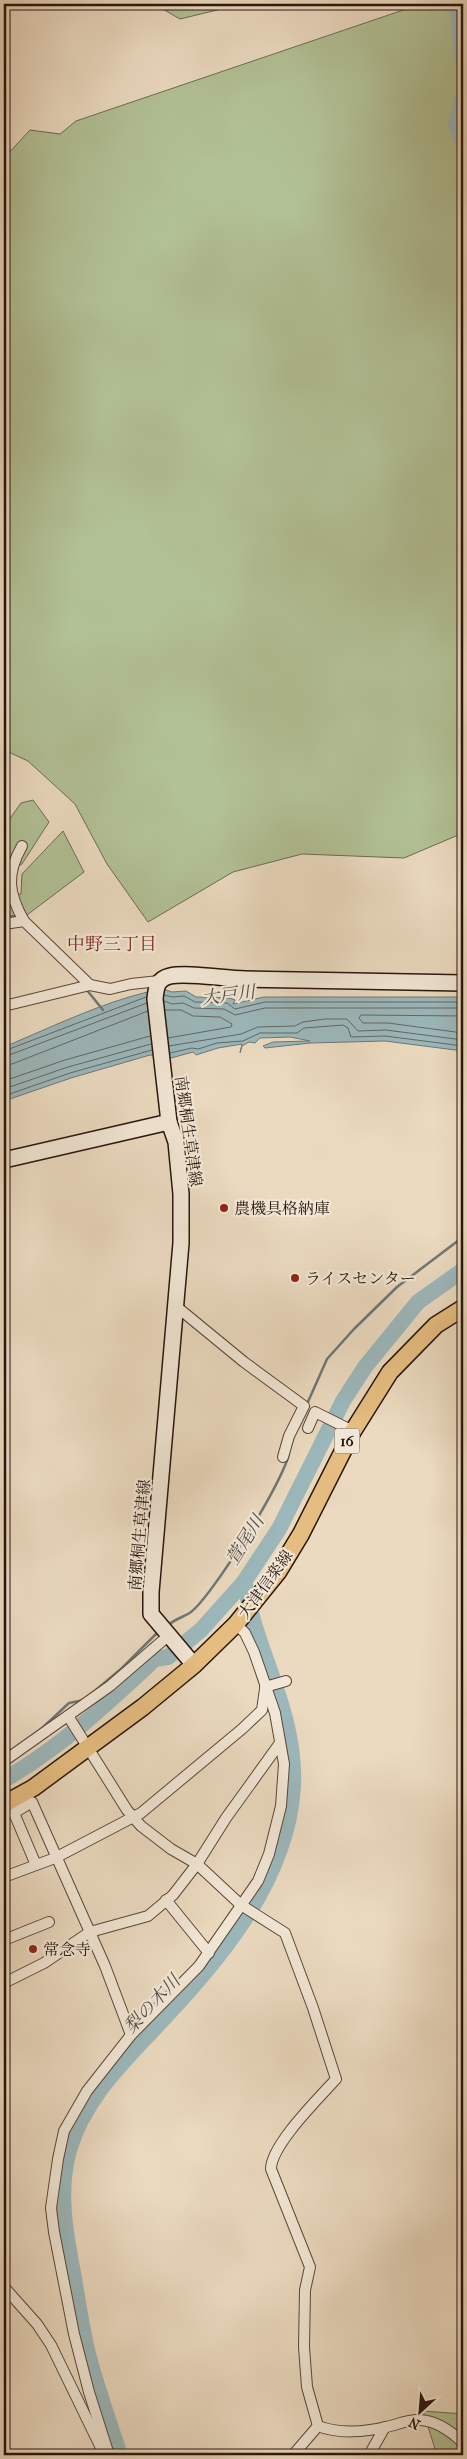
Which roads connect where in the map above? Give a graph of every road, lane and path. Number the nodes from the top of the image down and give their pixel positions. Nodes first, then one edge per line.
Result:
1 (22, 846) dead end
2 (24, 921) junction
3 (4, 924) edge
4 (463, 983) edge
5 (157, 985) junction
6 (85, 986) junction
7 (4, 1006) edge
8 (169, 1122) junction
9 (4, 1160) edge
10 (177, 1307) junction
11 (463, 1308) edge
12 (308, 1428) dead end
13 (349, 1429) junction
14 (283, 1457) dead end
15 (240, 1619) junction
16 (169, 1637) junction
17 (192, 1663) junction
18 (286, 1680) dead end
19 (266, 1687) junction
20 (68, 1716) junction
21 (280, 1743) junction
22 (87, 1744) junction
23 (4, 1761) edge
24 (15, 1803) edge
25 (133, 1817) junction
26 (55, 1858) junction
27 (196, 1864) junction
28 (36, 1865) junction
29 (4, 1877) edge
30 (166, 1900) junction
31 (243, 1906) junction
32 (49, 1922) dead end
33 (90, 1932) junction
34 (4, 1940) edge
35 (209, 1953) junction
36 (4, 1983) edge
37 (129, 2039) junction
38 (4, 2287) edge
39 (85, 2377) junction
40 (69, 2381) junction
41 (318, 2426) junction
42 (385, 2427) junction
43 (463, 2443) edge
44 (104, 2455) edge
45 (109, 2455) edge
46 (293, 2455) edge
47 (369, 2455) edge

1 - 2 street
2 - 3 street
2 - 6 street
4 - 5 main road
5 - 6 street
5 - 8 main road, 南郷桐生草津線
6 - 7 street
8 - 9 main road
8 - 10 main road, 南郷桐生草津線
10 - 14 street
10 - 16 main road, 南郷桐生草津線
11 - 13 main road, 大津信楽線 / 16
12 - 13 street
13 - 15 main road, 大津信楽線 / 16
15 - 17 main road, 大津信楽線 / 16
15 - 19 street
16 - 17 main road, 南郷桐生草津線
16 - 20 street
17 - 22 main road, 大津信楽線 / 16
18 - 19 street
19 - 21 street
19 - 25 street
20 - 22 street
20 - 23 street
21 - 27 street
21 - 31 street
22 - 24 main road, 大津信楽線 / 16
22 - 25 street
24 - 26 street
24 - 28 street
25 - 26 street
25 - 27 street
26 - 28 street
26 - 33 street
27 - 30 street
27 - 31 street
28 - 29 street
30 - 33 street
30 - 35 street
31 - 35 street
31 - 41 street
32 - 34 street
33 - 36 street
33 - 37 street
35 - 37 street
37 - 39 street
38 - 40 street
39 - 40 street
39 - 45 street
40 - 44 street
41 - 42 street
41 - 46 street
42 - 43 street
42 - 47 street

